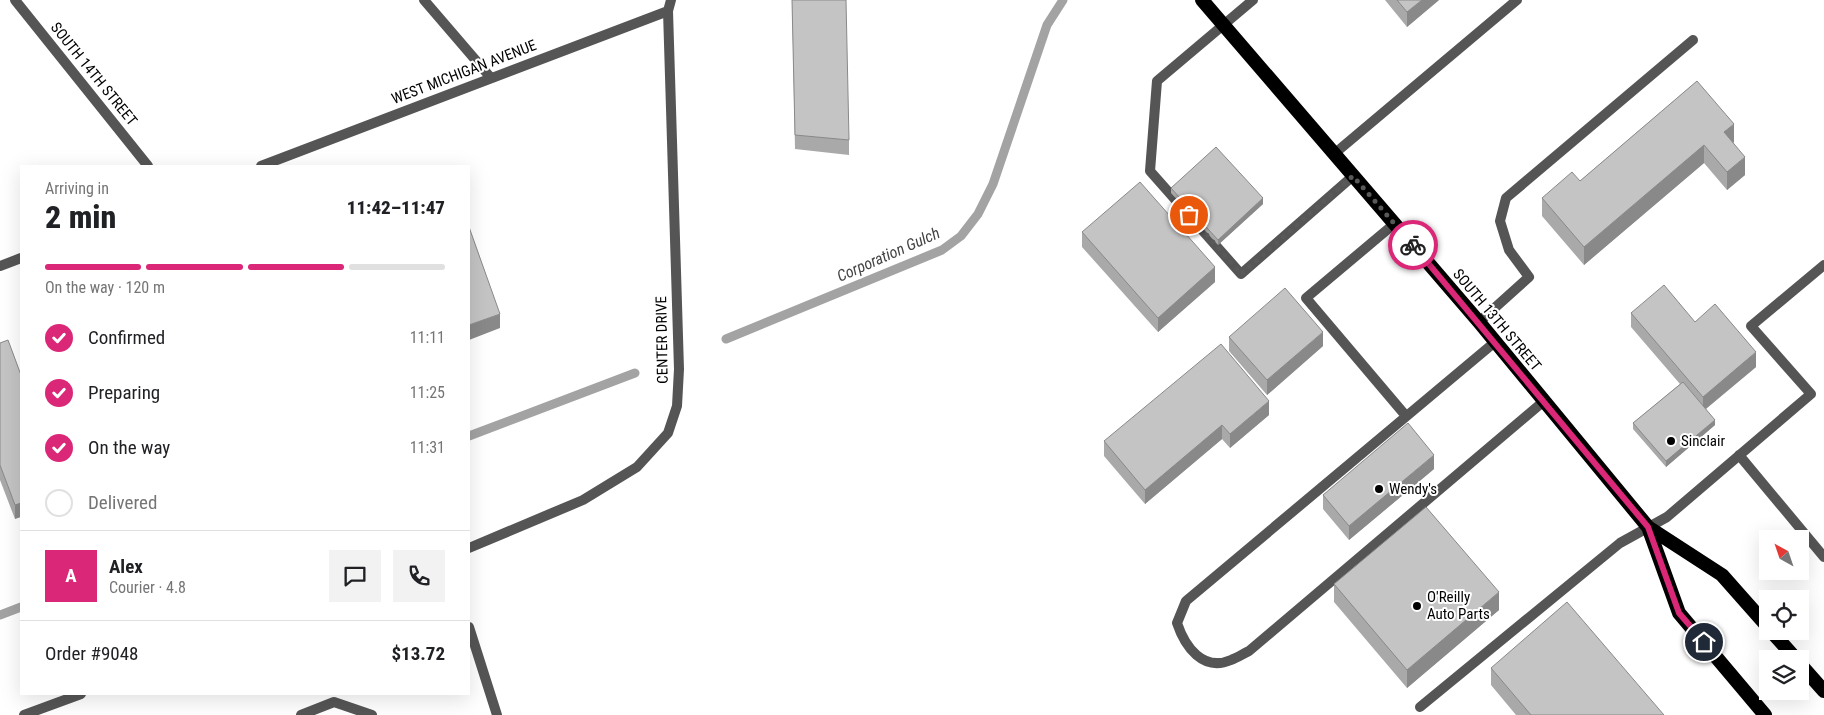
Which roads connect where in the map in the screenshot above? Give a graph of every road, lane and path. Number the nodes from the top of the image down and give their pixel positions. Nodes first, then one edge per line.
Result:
1 (15, 0) edge
2 (424, 0) edge
3 (671, 0) edge
4 (1202, 0) edge
5 (1253, 0) edge
6 (1517, 0) edge
7 (668, 11) junction
8 (1224, 24) junction
9 (1693, 40) dead end
10 (490, 78) junction
11 (1334, 154) junction
12 (147, 165) edge
13 (264, 165) edge
14 (1353, 176) junction
15 (1394, 224) junction
16 (20, 258) edge
17 (1824, 265) edge
18 (0, 266) edge
19 (1479, 322) junction
20 (1495, 342) junction
21 (1544, 401) junction
22 (1406, 416) junction
23 (1739, 455) junction
24 (1648, 527) junction
25 (470, 548) edge
26 (1824, 557) edge
27 (1759, 617) edge
28 (470, 629) edge
29 (1779, 640) edge
30 (1788, 650) edge
31 (1809, 674) edge
32 (1824, 691) edge
33 (78, 695) edge
34 (1420, 707) dead end
35 (24, 715) edge
36 (300, 715) edge
37 (372, 715) edge
38 (497, 715) edge
39 (1765, 715) edge

1 - 12 street, SOUTH 14TH STREET
2 - 10 street
3 - 7 street
4 - 8 highway, SOUTH 13TH STREET
5 - 8 street
6 - 11 street
7 - 10 street, WEST MICHIGAN AVENUE
7 - 25 street, CENTER DRIVE
8 - 11 highway, SOUTH 13TH STREET
8 - 14 street
9 - 19 street
10 - 13 street, WEST MICHIGAN AVENUE
11 - 14 highway, SOUTH 13TH STREET
14 - 15 highway, SOUTH 13TH STREET
15 - 19 highway, SOUTH 13TH STREET
15 - 22 street
16 - 18 street
17 - 23 street
19 - 20 highway, SOUTH 13TH STREET
20 - 21 highway, SOUTH 13TH STREET
20 - 22 street
21 - 22 street
21 - 24 highway, SOUTH 13TH STREET
23 - 24 street
23 - 26 street
24 - 27 highway, SOUTH 13TH STREET
24 - 34 street
24 - 39 highway, SOUTH 13TH STREET
28 - 38 street
29 - 30 highway
31 - 32 highway
33 - 35 street
36 - 37 street

